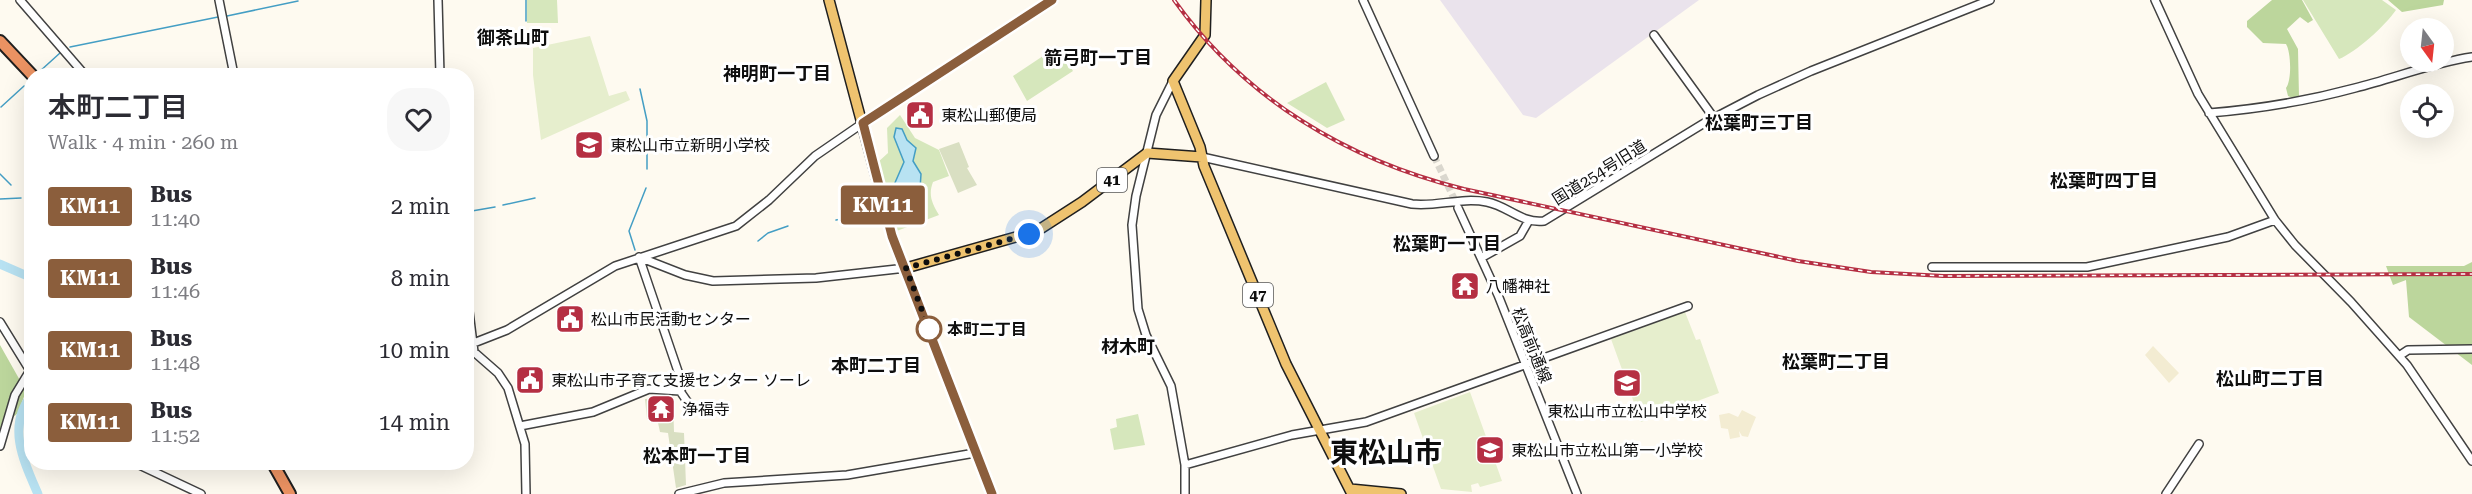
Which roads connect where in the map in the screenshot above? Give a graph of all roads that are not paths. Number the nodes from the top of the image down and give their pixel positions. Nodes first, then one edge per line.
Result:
1 (20, 0) edge
2 (219, 0) edge
3 (438, 0) edge
4 (829, 0) edge
5 (1052, 0) edge
6 (1206, 0) edge
7 (1363, 0) edge
8 (1990, 0) edge
9 (2155, 0) edge
10 (1654, 35) dead end
11 (0, 41) edge
12 (0, 50) edge
13 (2472, 57) edge
14 (25, 68) edge
15 (79, 68) edge
16 (233, 68) edge
17 (440, 68) edge
18 (24, 76) edge
19 (1173, 81) junction
20 (2209, 113) junction
21 (1714, 118) junction
22 (863, 123) junction
23 (1147, 153) junction
24 (1434, 156) tunnel mouth
25 (1202, 157) junction
26 (1458, 208) tunnel mouth
27 (2276, 220) junction
28 (1528, 222) junction
29 (639, 257) junction
30 (1482, 258) junction
31 (1932, 267) dead end
32 (906, 268) junction
33 (1688, 306) dead end
34 (0, 322) edge
35 (474, 343) edge
36 (2472, 350) edge
37 (474, 352) edge
38 (2399, 356) junction
39 (24, 363) edge
40 (1525, 364) junction
41 (24, 381) edge
42 (680, 392) junction
43 (691, 407) dead end
44 (520, 426) junction
45 (1321, 431) junction
46 (2199, 444) dead end
47 (0, 446) edge
48 (975, 453) junction
49 (2472, 461) edge
50 (1185, 465) junction
51 (150, 470) edge
52 (276, 470) edge
53 (282, 470) edge
54 (1351, 491) edge
55 (201, 494) edge
56 (290, 494) edge
57 (296, 494) edge
58 (526, 494) edge
59 (679, 494) edge
60 (992, 494) edge
61 (1185, 494) edge
62 (1401, 494) edge
63 (1577, 494) edge
64 (2166, 494) edge

1 - 15 street
2 - 16 street
3 - 17 street
4 - 22 main road
5 - 22 main road
6 - 19 main road
7 - 24 street
8 - 21 street, 国道254号旧道
9 - 20 street
10 - 21 street
11 - 14 highway
12 - 18 highway
13 - 20 street
19 - 23 street
19 - 25 main road
20 - 27 street
21 - 28 street, 国道254号旧道
22 - 29 street
22 - 32 main road
23 - 25 main road
23 - 32 main road, 41
23 - 50 street
25 - 28 street
25 - 45 main road, 47
26 - 30 street, 松高前通線
27 - 31 street
27 - 38 street
28 - 30 street
29 - 32 street
29 - 35 street
29 - 42 street
30 - 40 street, 松高前通線
32 - 48 main road
33 - 40 street
34 - 39 street
36 - 38 street
37 - 44 street
38 - 49 street
40 - 45 street
40 - 63 street, 松高前通線
41 - 47 street
42 - 43 street
42 - 44 street
44 - 58 street
45 - 50 street
45 - 54 main road, 47
46 - 64 street
48 - 59 street
48 - 60 main road
50 - 61 street
51 - 55 street
52 - 56 highway
53 - 57 highway
54 - 62 main road, 47

